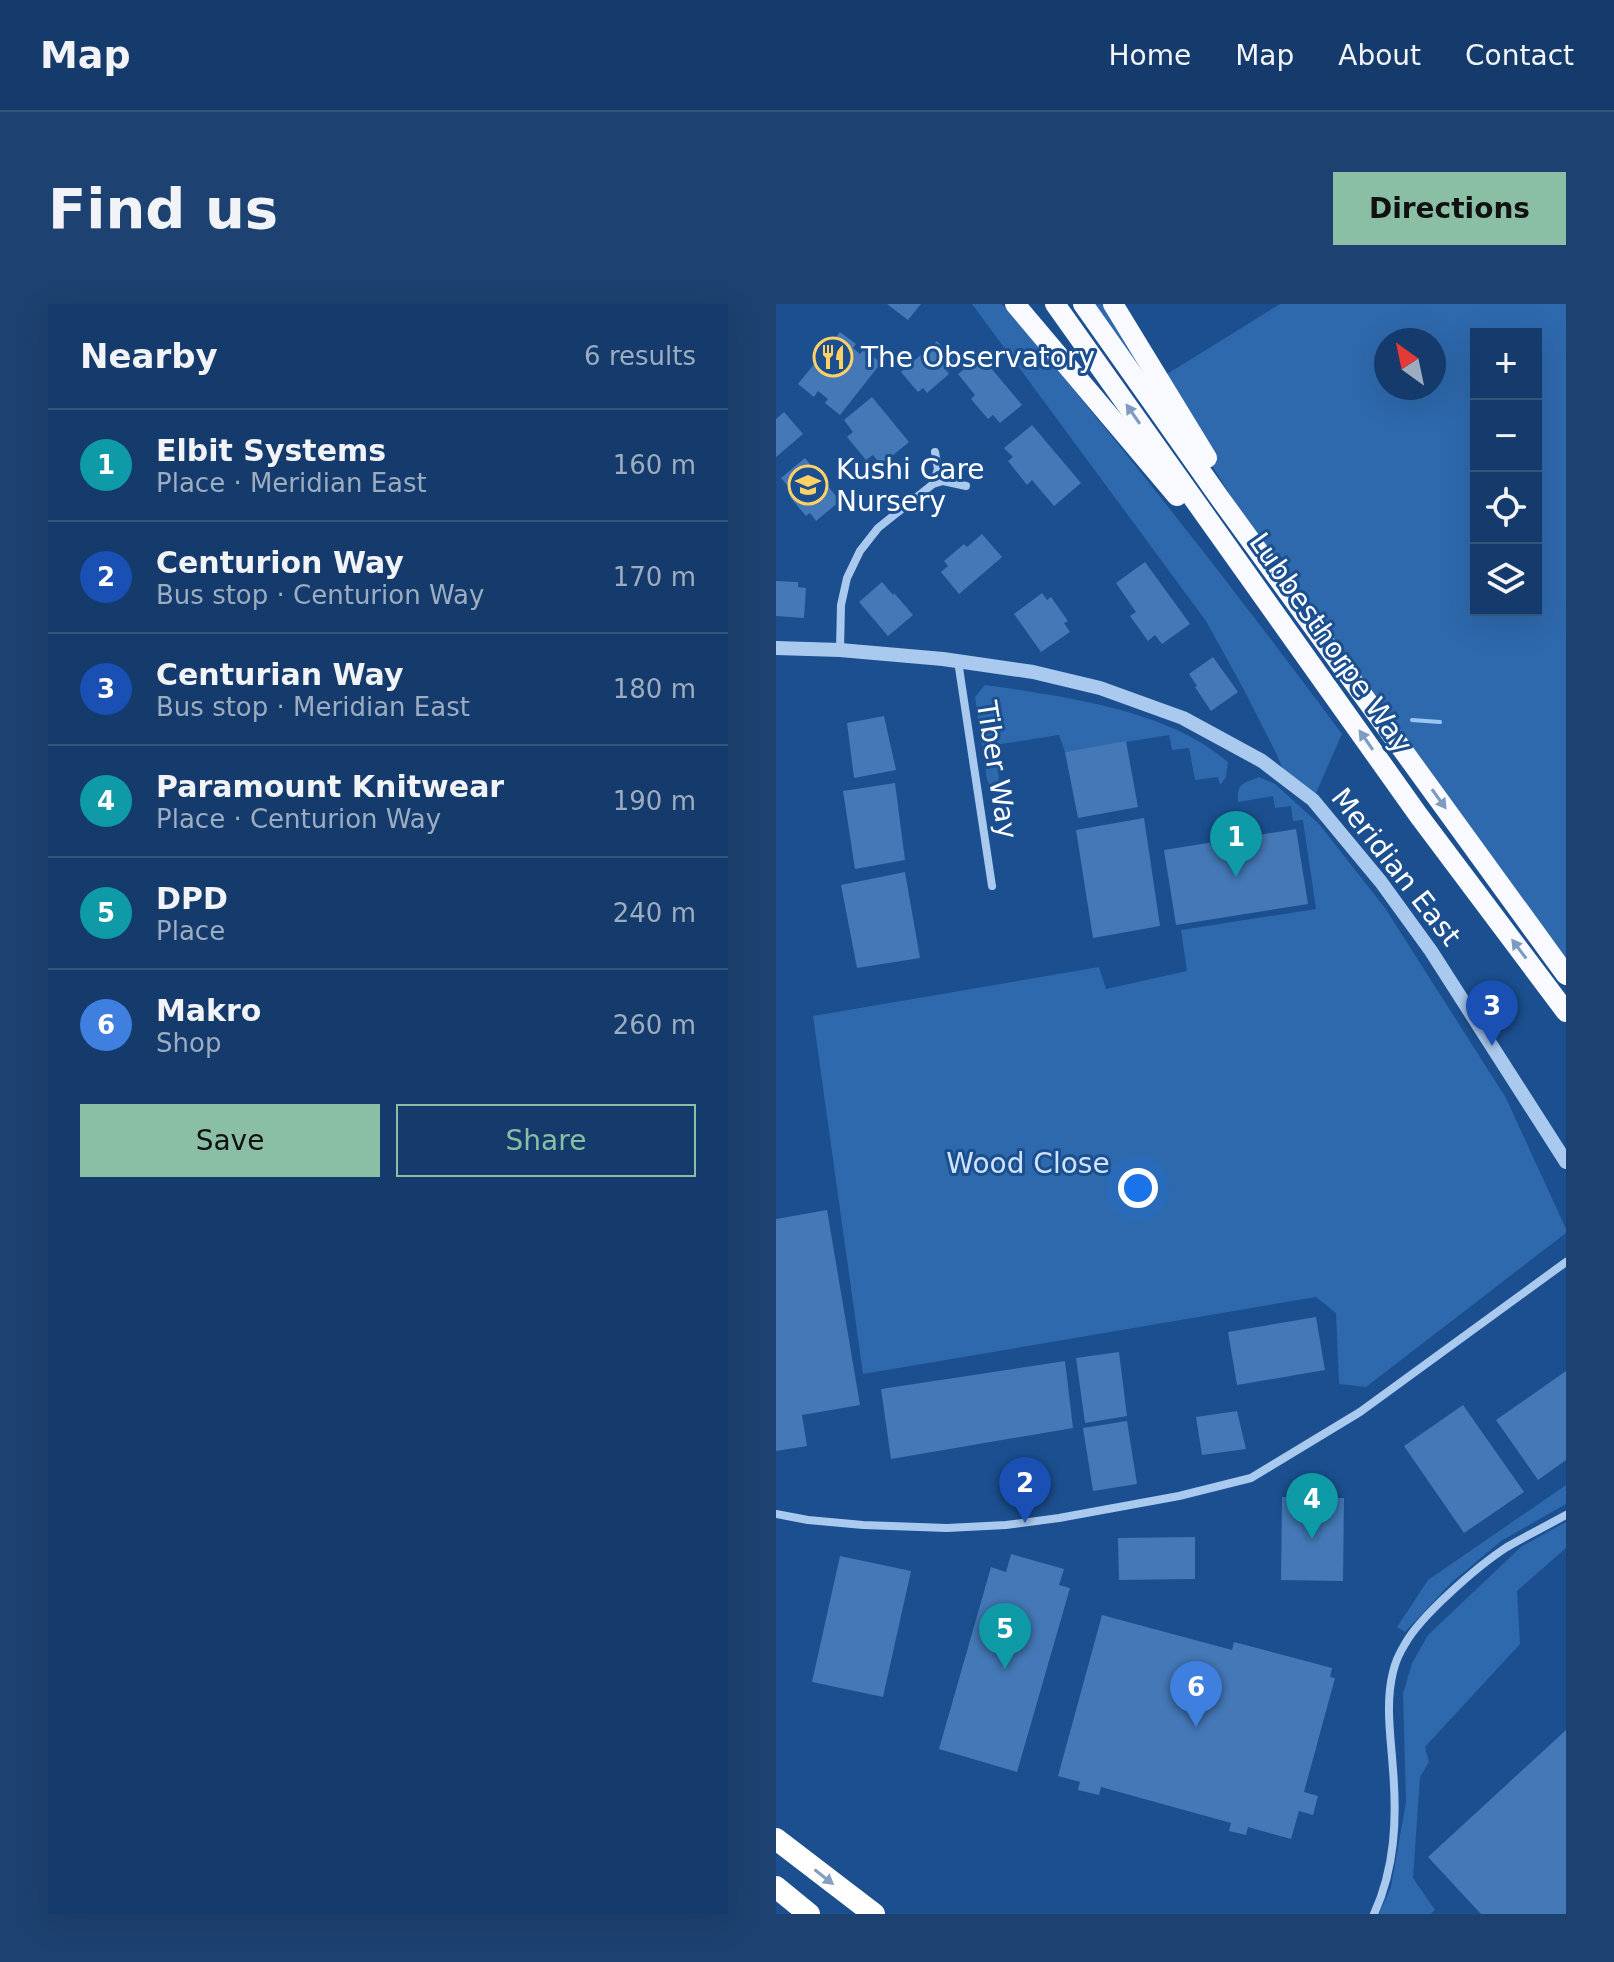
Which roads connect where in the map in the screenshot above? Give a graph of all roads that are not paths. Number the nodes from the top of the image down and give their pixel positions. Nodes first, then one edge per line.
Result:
1 (1015, 304) edge
2 (1055, 304) edge
3 (1083, 304) edge
4 (1113, 304) edge
5 (935, 452) dead end
6 (933, 484) junction
7 (966, 486) dead end
8 (1300, 607) junction
9 (1285, 625) junction
10 (776, 648) edge
11 (840, 650) junction
12 (958, 661) junction
13 (992, 886) dead end
14 (1566, 975) edge
15 (1566, 1012) edge
16 (1566, 1162) edge
17 (1566, 1262) edge
18 (776, 1514) edge
19 (1566, 1515) edge
20 (776, 1839) edge
21 (776, 1887) edge
22 (867, 1910) edge
23 (809, 1914) edge
24 (1374, 1914) edge

1 - 9 highway
9 -> 2 highway, Lubbesthorpe Way
3 - 8 highway, Lubbesthorpe Way
4 - 8 highway
5 - 6 street
6 - 7 street
6 - 11 street
8 -> 14 highway, Lubbesthorpe Way
15 -> 9 highway, Lubbesthorpe Way
10 - 11 street, Meridian East
11 - 12 street, Meridian East
12 - 13 street, Tiber Way
12 - 16 street, Meridian East
17 - 18 street
19 - 24 street
20 -> 22 highway
21 - 23 highway

